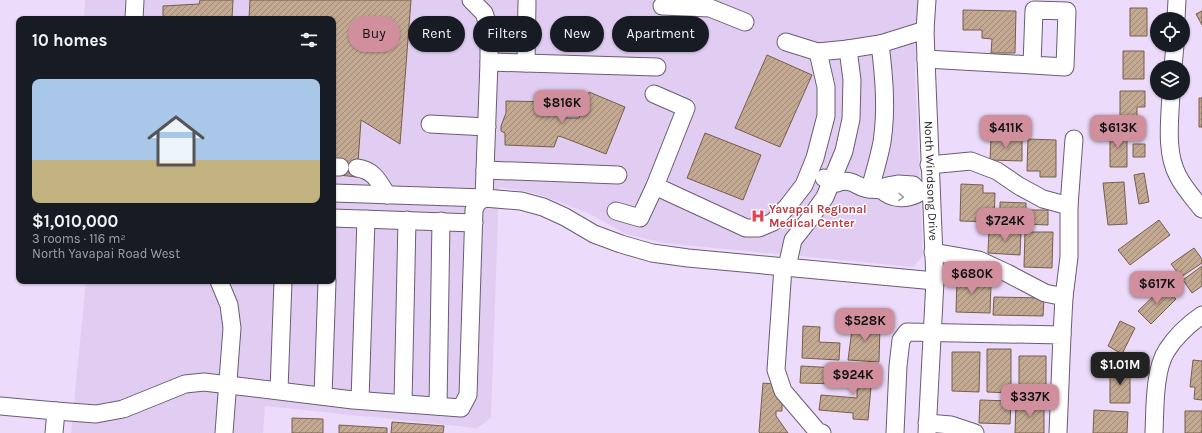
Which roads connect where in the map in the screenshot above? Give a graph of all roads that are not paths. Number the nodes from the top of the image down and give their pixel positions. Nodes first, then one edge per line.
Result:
1 (135, 0) edge
2 (471, 0) edge
3 (927, 0) edge
4 (1177, 0) edge
5 (527, 2) dead end
6 (662, 6) dead end
7 (1176, 12) edge
8 (134, 16) edge
9 (745, 22) dead end
10 (925, 30) junction
11 (786, 42) dead end
12 (880, 44) junction
13 (848, 49) junction
14 (818, 52) junction
15 (926, 59) junction
16 (489, 62) junction
17 (526, 63) junction
18 (1032, 65) dead end
19 (657, 67) dead end
20 (654, 94) dead end
21 (1171, 100) edge
22 (430, 124) dead end
23 (487, 127) junction
24 (1074, 139) dead end
25 (929, 165) junction
26 (358, 168) dead end
27 (485, 170) junction
28 (810, 172) junction
29 (618, 174) dead end
30 (834, 182) junction
31 (655, 186) junction
32 (872, 190) junction
33 (925, 192) junction
34 (336, 193) edge
35 (387, 195) junction
36 (484, 198) junction
37 (1069, 206) junction
38 (1202, 209) edge
39 (616, 210) dead end
40 (336, 218) edge
41 (366, 219) junction
42 (407, 220) junction
43 (441, 221) junction
44 (474, 223) junction
45 (933, 252) junction
46 (785, 267) junction
47 (935, 281) junction
48 (220, 284) edge
49 (284, 284) edge
50 (327, 284) edge
51 (1064, 297) junction
52 (1202, 315) edge
53 (932, 332) junction
54 (1062, 335) junction
55 (228, 384) junction
56 (279, 390) junction
57 (323, 396) junction
58 (360, 400) junction
59 (403, 403) junction
60 (0, 406) edge
61 (438, 406) junction
62 (56, 411) junction
63 (927, 428) edge
64 (54, 433) edge
65 (224, 433) edge
66 (822, 433) edge
67 (895, 433) edge
68 (975, 433) edge
69 (1058, 433) edge
70 (1154, 433) edge

1 - 8 street
2 - 16 street
3 - 10 street, North Windsong Drive
4 - 7 street
5 - 17 street
6 - 9 street
10 - 12 street
10 - 15 street, North Windsong Drive
11 - 14 street
12 - 13 street
12 - 32 street
13 - 14 street
13 - 30 street
14 - 28 street
15 - 18 street
15 - 25 street, North Windsong Drive
16 - 17 street
16 - 23 street
17 - 19 street
20 - 31 street
21 - 38 street
22 - 23 street
23 - 27 street
24 - 37 street
25 - 33 street, North Windsong Drive
25 - 37 street
26 - 35 street
27 - 29 street
27 - 36 street
28 - 30 street
28 - 31 street
30 - 32 street
30 - 46 street
31 - 39 street
32 - 33 street
33 - 45 street, North Windsong Drive
34 - 35 street
35 - 36 street
36 - 44 street
36 - 46 street
37 - 51 street
40 - 41 street
41 - 42 street
41 - 58 street
42 - 43 street
42 - 59 street
43 - 44 street
43 - 61 street
44 - 61 street
45 - 47 street, North Windsong Drive
45 - 51 street
46 - 47 street
46 - 66 street
47 - 53 street, North Windsong Drive
48 - 55 street
49 - 56 street
50 - 57 street
51 - 54 street
52 - 70 street
53 - 54 street
53 - 63 street, North Windsong Drive
53 - 67 street
54 - 69 street
55 - 56 street
55 - 62 street
55 - 65 street
56 - 57 street
57 - 58 street
58 - 59 street
59 - 61 street
60 - 62 street
62 - 64 street
63 - 68 street

